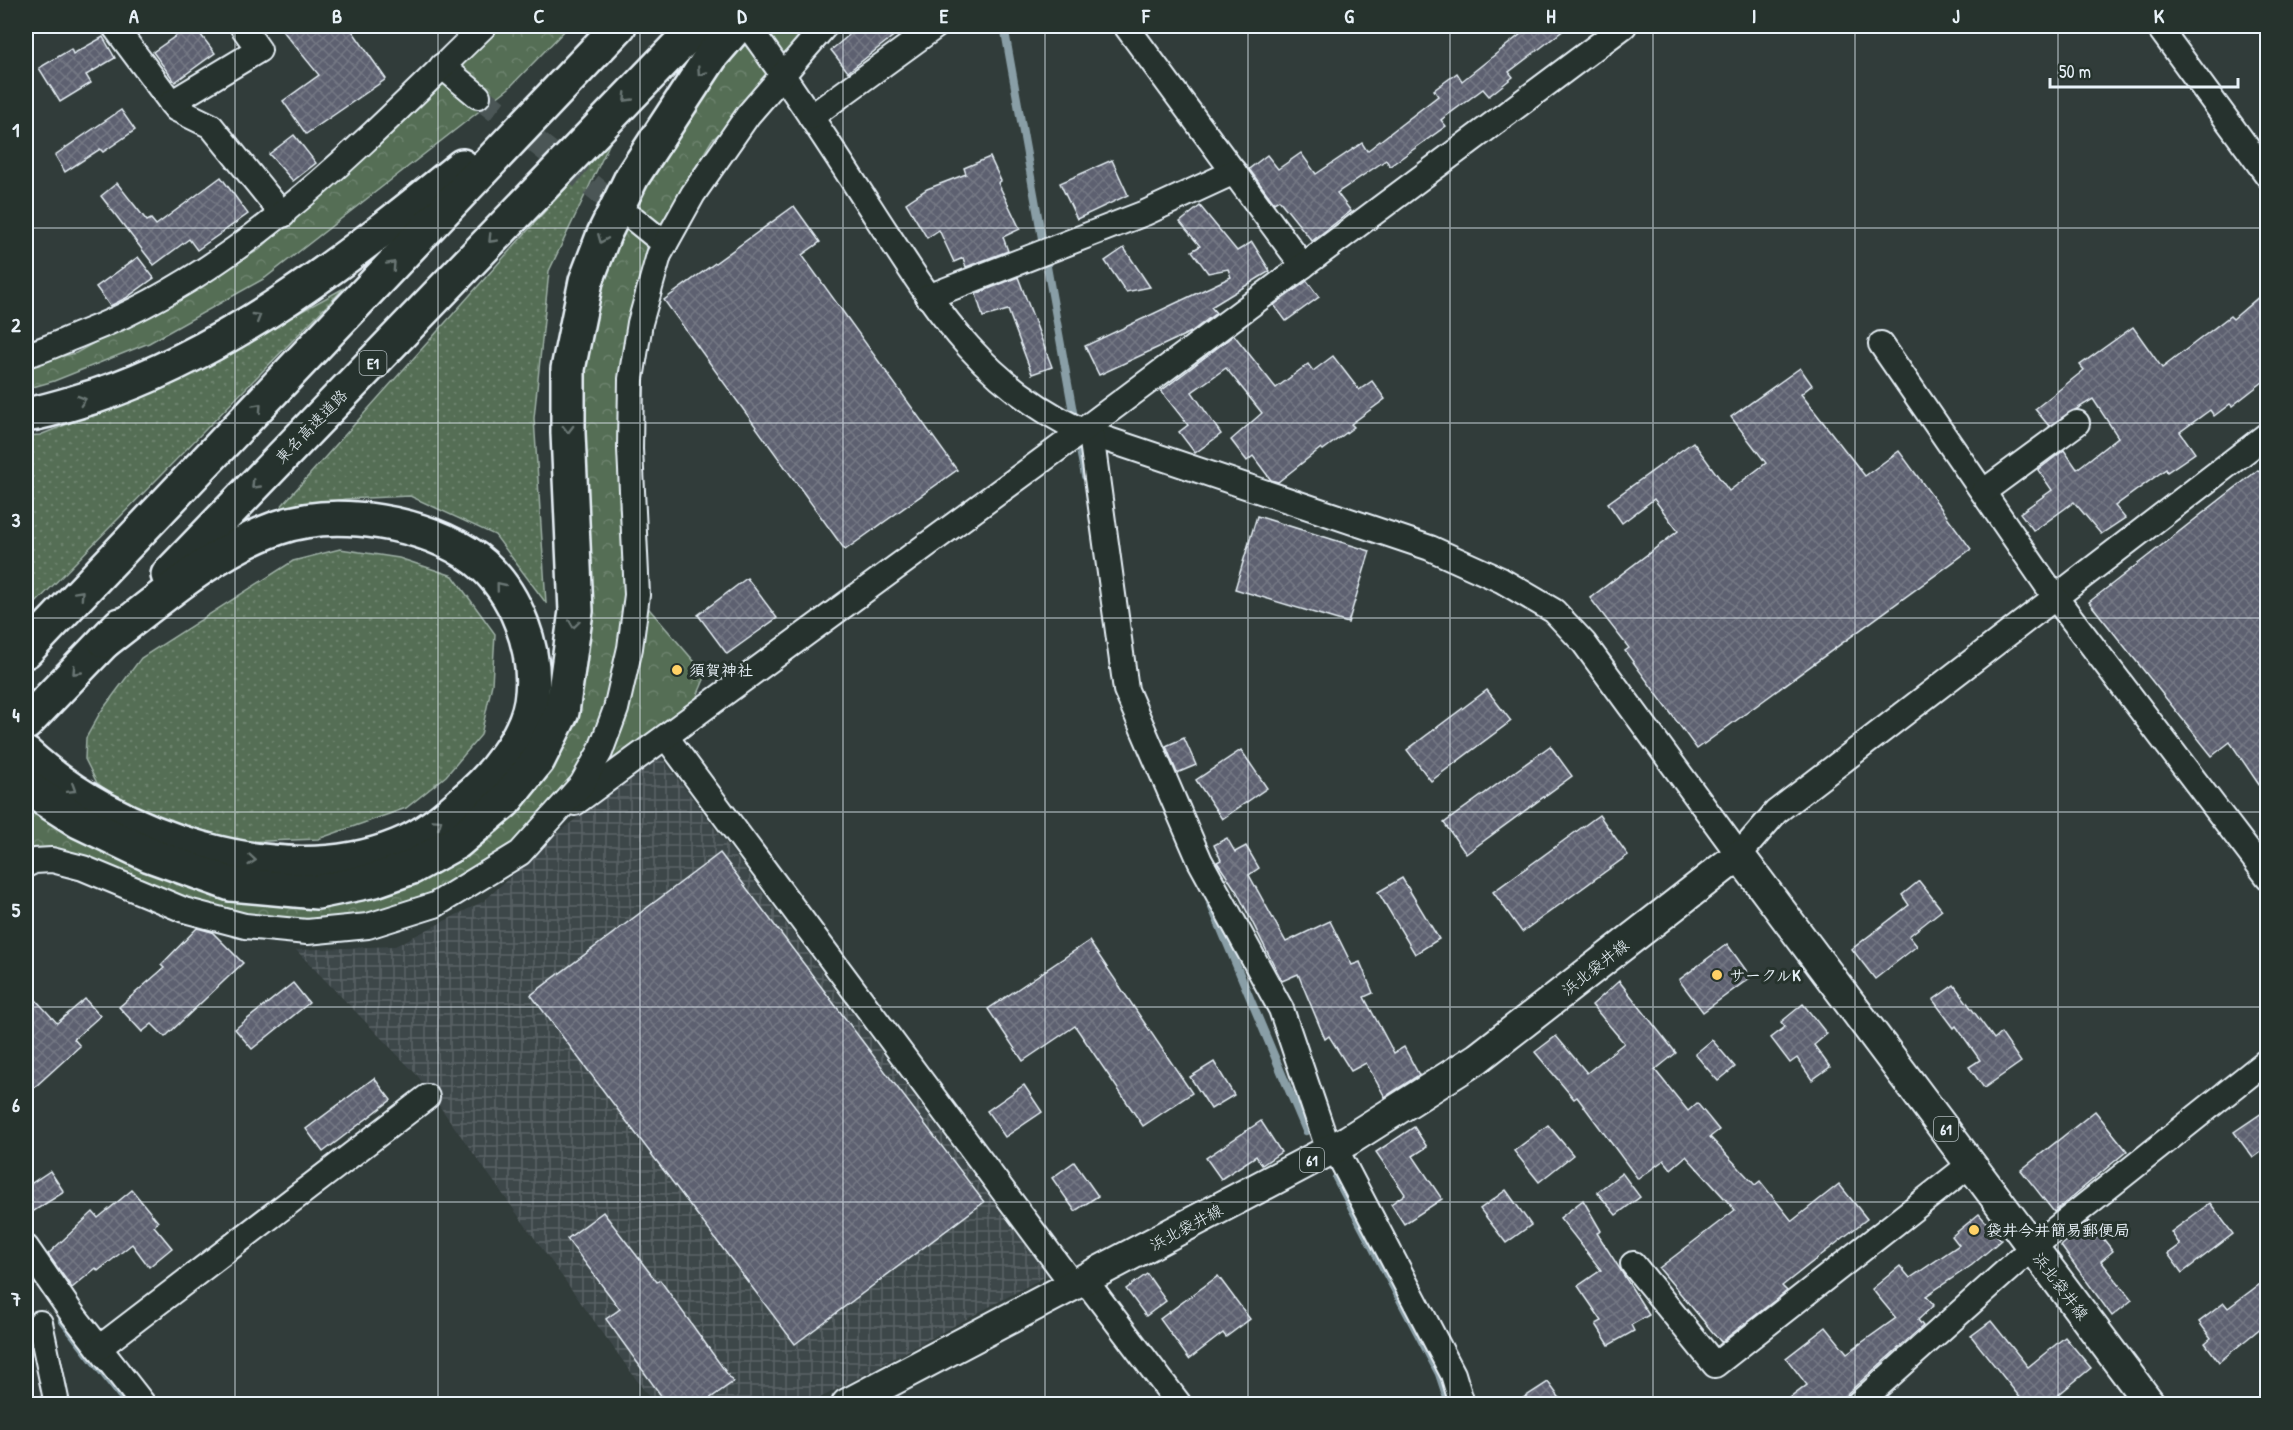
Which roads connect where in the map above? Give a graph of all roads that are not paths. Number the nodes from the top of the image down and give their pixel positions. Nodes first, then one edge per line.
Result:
1 (114, 26) edge
2 (242, 26) edge
3 (484, 26) edge
4 (619, 26) edge
5 (697, 26) edge
6 (825, 26) edge
7 (936, 26) edge
8 (1126, 26) edge
9 (1624, 26) edge
10 (2158, 26) edge
11 (745, 29) edge
12 (442, 66) junction
13 (784, 75) junction
14 (565, 83) junction
15 (478, 96) tunnel mouth
16 (171, 103) junction
17 (811, 117) junction
18 (1234, 172) junction
19 (2268, 176) edge
20 (283, 214) junction
21 (634, 219) tunnel mouth
22 (665, 244) junction
23 (1303, 266) junction
24 (928, 297) junction
25 (1881, 344) dead end
26 (26, 355) edge
27 (26, 415) edge
28 (2077, 423) dead end
29 (1087, 433) junction
30 (2268, 434) edge
31 (1983, 492) junction
32 (2055, 597) junction
33 (105, 641) junction
34 (26, 651) edge
35 (26, 723) edge
36 (666, 737) junction
37 (26, 754) edge
38 (26, 788) edge
39 (555, 815) junction
40 (1739, 855) junction
41 (26, 865) edge
42 (2268, 877) edge
43 (2268, 1060) edge
44 (427, 1097) dead end
45 (1332, 1150) junction
46 (1972, 1163) junction
47 (26, 1247) edge
48 (2033, 1247) junction
49 (1633, 1264) dead end
50 (1079, 1283) junction
51 (71, 1312) junction
52 (33, 1326) edge
53 (99, 1348) junction
54 (57, 1404) edge
55 (143, 1404) edge
56 (847, 1404) edge
57 (1179, 1404) edge
58 (1462, 1404) edge
59 (1858, 1404) edge
60 (2150, 1404) edge

1 - 16 street
2 - 16 street
3 - 12 street
4 - 14 highway
5 -> 33 highway, 東名高速道路 / E1
6 - 13 street
7 - 17 street
8 - 18 street
9 - 23 street
10 - 19 street
11 - 13 street
11 -> 38 highway
12 - 15 street
12 - 20 street
13 - 17 street
13 - 22 street
27 -> 14 highway
34 -> 14 highway
16 - 20 street
17 - 24 street
18 - 23 street
18 - 24 street
20 - 26 street
21 - 22 street
22 - 39 street
23 - 29 street
24 - 29 street
25 - 31 street
28 - 31 street
29 - 36 street
29 - 40 street
29 - 45 street
30 - 32 street
31 - 32 street
32 - 40 street
32 - 42 street
33 -> 35 highway, 東名高速道路 / E1
37 -> 33 highway
36 - 39 street
36 - 50 street
39 - 41 street
40 - 45 main road, 浜北袋井線 / 61
40 - 46 main road, 浜北袋井線 / 61
43 - 48 street
44 - 53 street
45 - 50 main road, 浜北袋井線 / 61
45 - 58 street
46 - 48 main road, 浜北袋井線 / 61
46 - 49 street
47 - 51 street
48 - 59 street
48 - 60 main road, 浜北袋井線 / 61
50 - 56 main road, 浜北袋井線 / 61
50 - 57 street
51 - 52 street
51 - 53 street
52 - 54 street
53 - 55 street

